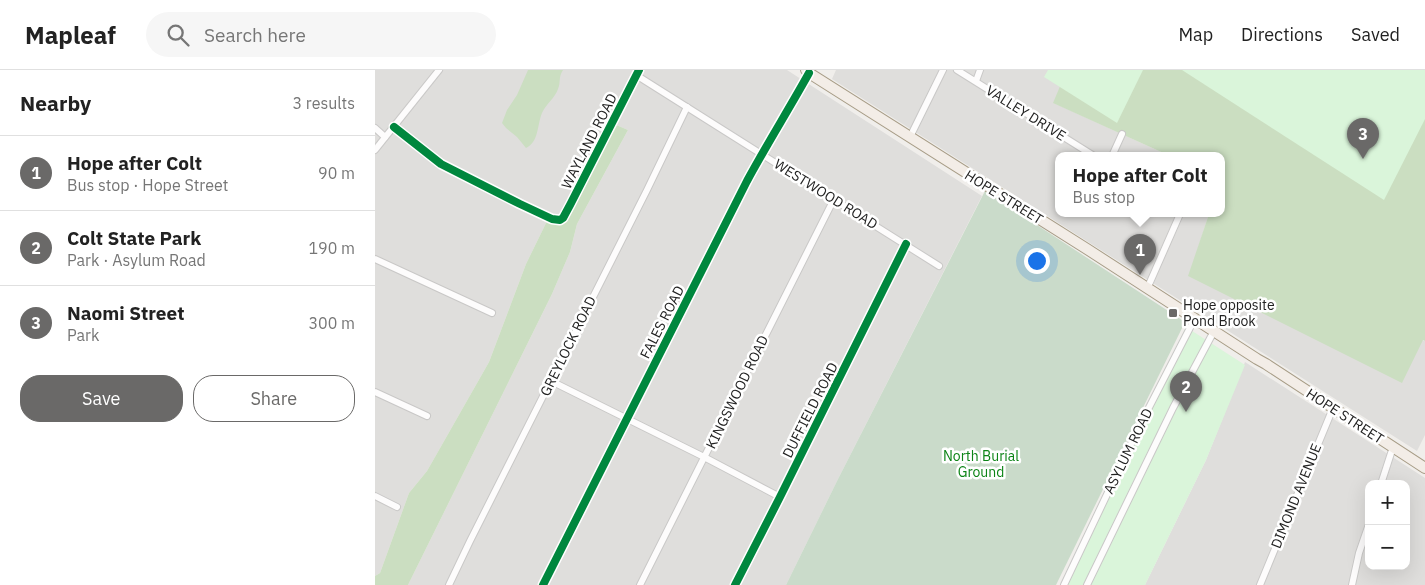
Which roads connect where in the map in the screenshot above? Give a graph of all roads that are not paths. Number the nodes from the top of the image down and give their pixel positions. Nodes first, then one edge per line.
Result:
1 (439, 70) edge
2 (796, 70) edge
3 (943, 70) edge
4 (957, 70) edge
5 (981, 70) edge
6 (808, 72) edge
7 (638, 73) edge
8 (975, 81) junction
9 (687, 107) junction
10 (394, 127) junction
11 (375, 128) edge
12 (1122, 134) dead end
13 (385, 137) junction
14 (910, 137) junction
15 (375, 150) edge
16 (1088, 152) edge
17 (1114, 152) edge
18 (762, 154) junction
19 (834, 199) junction
20 (1179, 217) edge
21 (906, 244) junction
22 (375, 259) edge
23 (939, 266) dead end
24 (1147, 289) junction
25 (492, 313) dead end
26 (1195, 318) junction
27 (1214, 331) junction
28 (551, 381) junction
29 (375, 392) edge
30 (1333, 408) junction
31 (427, 416) dead end
32 (627, 418) junction
33 (1393, 448) junction
34 (704, 457) junction
35 (1425, 468) edge
36 (1382, 480) edge
37 (375, 496) edge
38 (780, 497) junction
39 (397, 506) dead end
40 (1369, 525) edge
41 (449, 585) edge
42 (543, 585) edge
43 (640, 585) edge
44 (735, 585) edge
45 (1064, 585) edge
46 (1087, 585) edge
47 (1260, 585) edge
48 (1352, 585) edge

1 - 10 street
2 - 6 main road, HOPE STREET
3 - 14 street
4 - 8 street, VALLEY DRIVE
5 - 8 street
6 - 14 main road, HOPE STREET
6 - 18 street, FALES ROAD
7 - 9 street, WESTWOOD ROAD
7 - 10 street, WAYLAND ROAD
8 - 16 street, VALLEY DRIVE
9 - 18 street, WESTWOOD ROAD
9 - 28 street, GREYLOCK ROAD
10 - 13 street
11 - 13 street
12 - 17 street
13 - 15 street
14 - 24 main road, HOPE STREET
18 - 19 street, WESTWOOD ROAD
18 - 32 street, FALES ROAD
19 - 21 street, WESTWOOD ROAD
19 - 34 street, KINGSWOOD ROAD
20 - 24 street
21 - 23 street, WESTWOOD ROAD
21 - 38 street, DUFFIELD ROAD
22 - 25 street
24 - 26 main road, HOPE STREET
26 - 27 main road, HOPE STREET
26 - 45 street, ASYLUM ROAD
27 - 30 main road, HOPE STREET
27 - 46 street, ASYLUM ROAD
28 - 32 street
28 - 41 street, GREYLOCK ROAD
29 - 31 street
30 - 33 main road, HOPE STREET
30 - 47 street, DIMOND AVENUE
32 - 34 street
32 - 42 street, FALES ROAD
33 - 35 main road, HOPE STREET
33 - 36 street
34 - 38 street
34 - 43 street, KINGSWOOD ROAD
37 - 39 street
38 - 44 street, DUFFIELD ROAD
40 - 48 street

